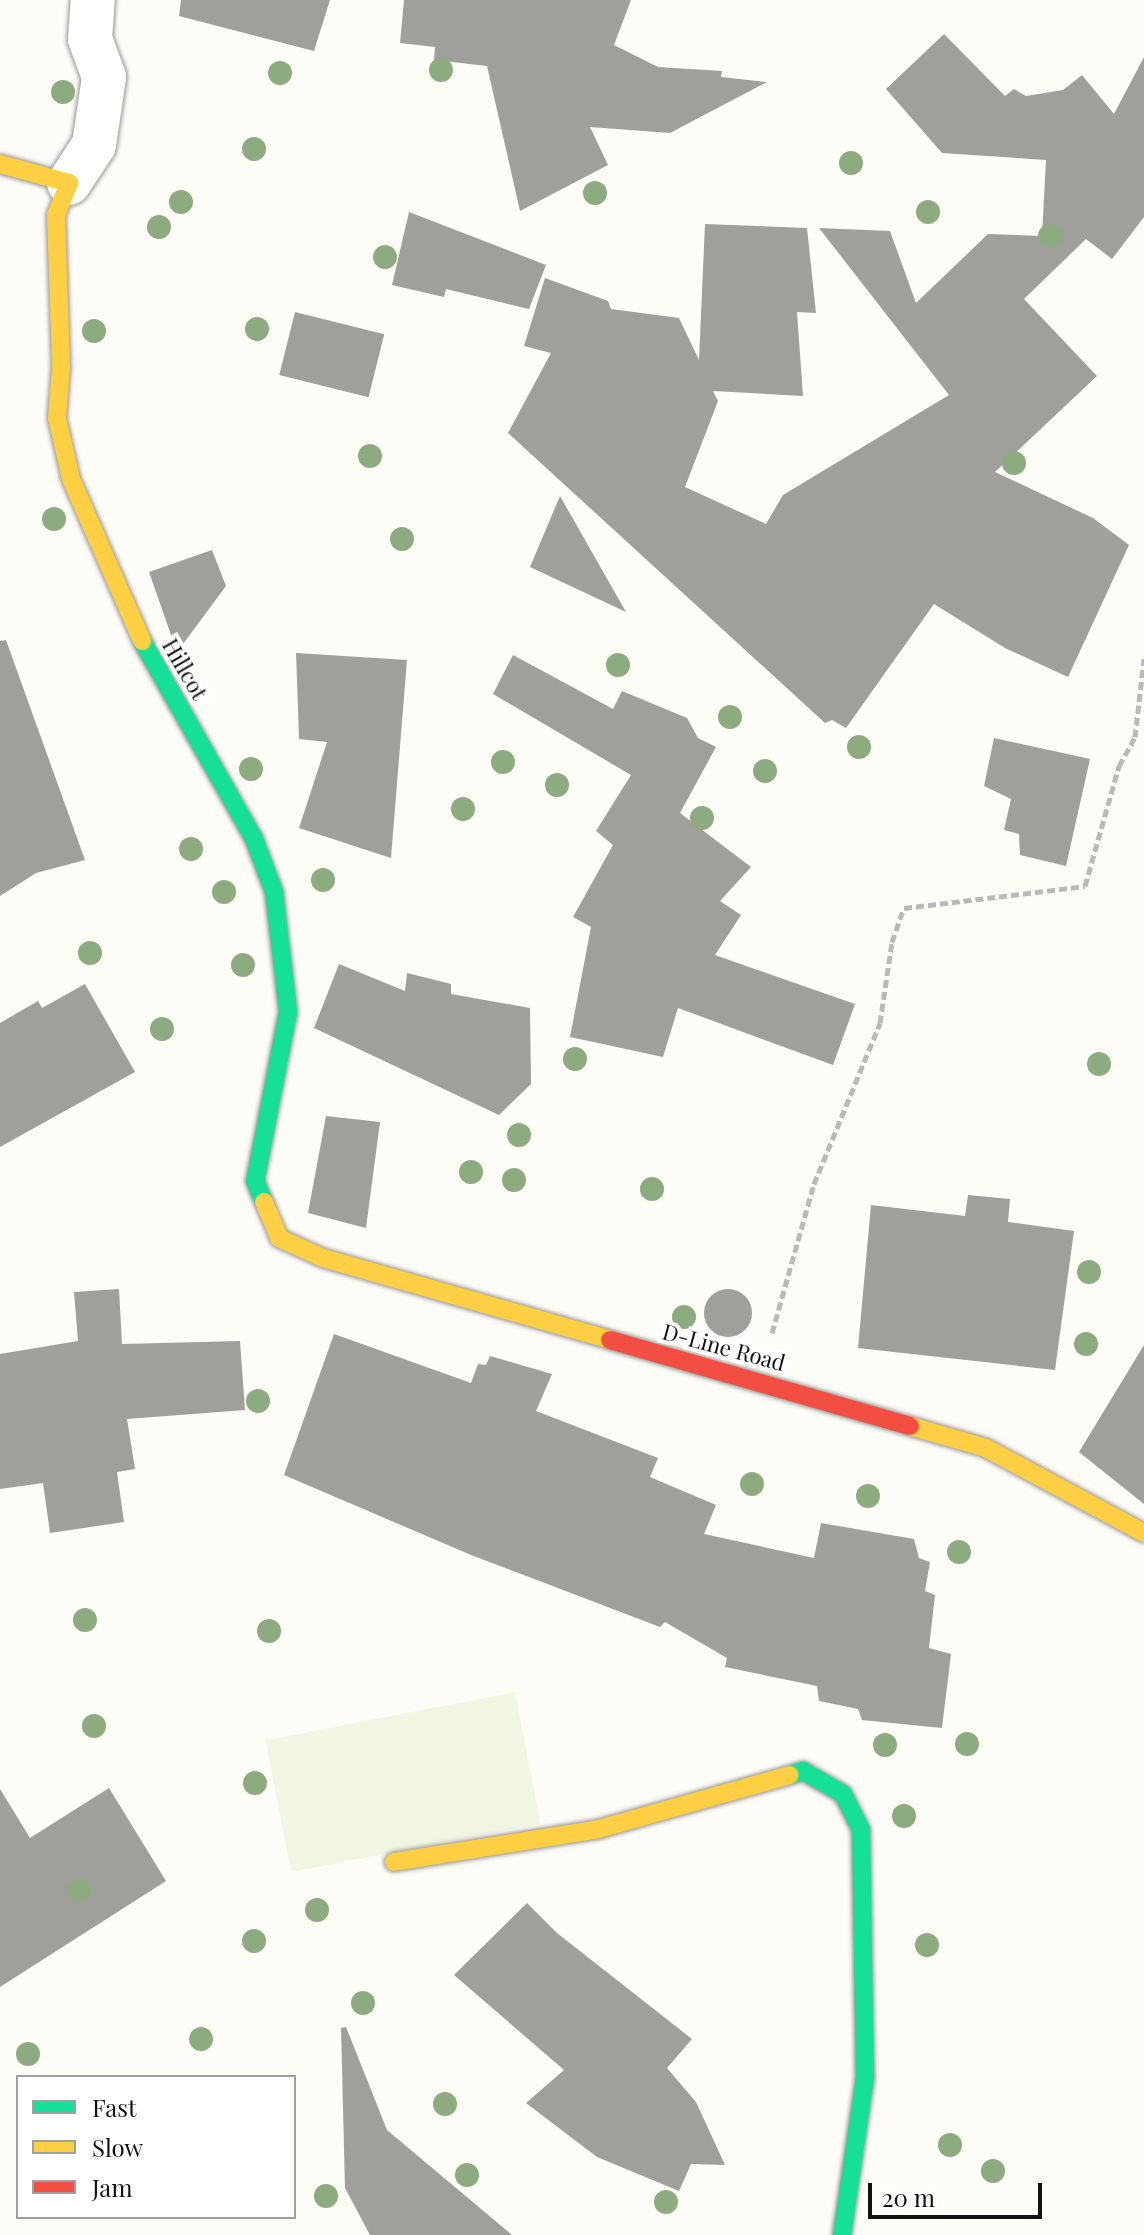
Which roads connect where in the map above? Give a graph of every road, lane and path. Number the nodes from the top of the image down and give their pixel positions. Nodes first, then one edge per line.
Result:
1 (93, 0) edge
2 (0, 164) edge
3 (69, 183) junction
4 (1144, 659) edge
5 (279, 1238) joint
6 (758, 1381) junction
7 (1144, 1533) edge
8 (394, 1862) dead end
9 (842, 2235) edge

1 - 3 street
2 - 3 street
3 - 5 street, Hillcot
4 - 6 path
5 - 6 street, D-Line Road
6 - 7 street, D-Line Road
8 - 9 street

